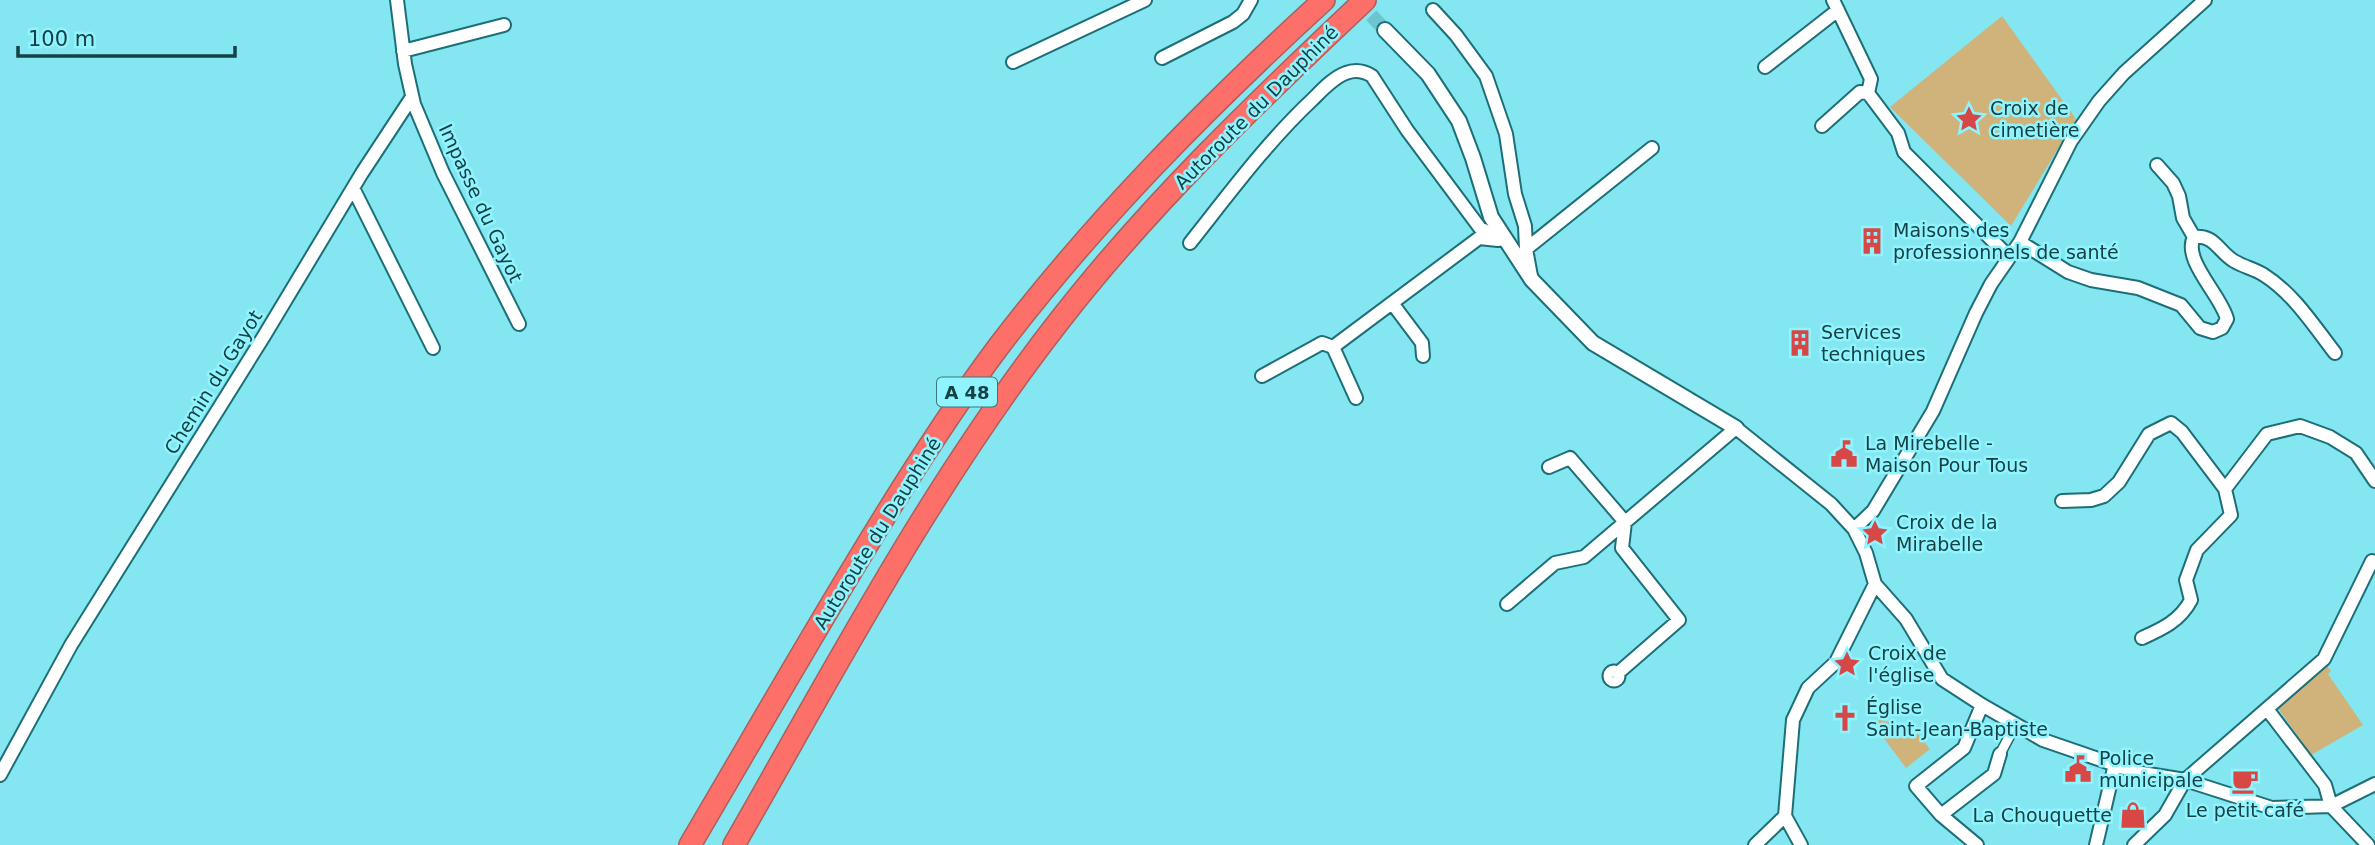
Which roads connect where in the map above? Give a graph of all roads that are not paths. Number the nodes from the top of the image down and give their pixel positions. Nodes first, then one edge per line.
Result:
1 (397, 0) edge
2 (1145, 0) edge
3 (1251, 0) edge
4 (1324, 0) edge
5 (1365, 0) edge
6 (2205, 0) edge
7 (1835, 5) edge
8 (1433, 10) dead end
9 (503, 25) dead end
10 (1385, 30) tunnel mouth
11 (403, 51) junction
12 (1162, 58) dead end
13 (1013, 62) dead end
14 (1765, 67) dead end
15 (1868, 93) junction
16 (412, 97) junction
17 (1822, 126) dead end
18 (1652, 148) dead end
19 (2157, 165) dead end
20 (353, 188) junction
21 (2194, 237) junction
22 (1505, 241) junction
23 (2020, 242) junction
24 (1190, 243) dead end
25 (1527, 249) junction
26 (2009, 257) junction
27 (1532, 280) junction
28 (1392, 303) junction
29 (519, 324) dead end
30 (1333, 347) junction
31 (433, 348) dead end
32 (2335, 353) dead end
33 (1423, 356) dead end
34 (1262, 376) dead end
35 (1356, 398) dead end
36 (1736, 428) junction
37 (1549, 467) dead end
38 (2375, 481) edge
39 (2225, 489) junction
40 (2062, 501) dead end
41 (1625, 522) junction
42 (1854, 529) junction
43 (2372, 561) dead end
44 (1875, 584) junction
45 (1507, 604) dead end
46 (2142, 638) dead end
47 (1618, 673) dead end
48 (1982, 705) junction
49 (2267, 709) junction
50 (2016, 724) junction
51 (2000, 754) joint
52 (2115, 764) junction
53 (0, 775) edge
54 (2185, 780) junction
55 (2375, 784) edge
56 (2331, 806) junction
57 (1941, 815) junction
58 (1784, 816) junction
59 (690, 845) edge
60 (734, 845) edge
61 (1755, 845) edge
62 (1801, 845) edge
63 (1977, 845) edge
64 (2096, 845) edge
65 (2134, 845) edge
66 (2368, 845) edge

1 - 11 street
2 - 13 street
3 - 12 street
4 - 59 highway, Autoroute du Dauphiné / A 48
5 - 60 highway, Autoroute du Dauphiné / A 48
6 - 23 street
7 - 14 street
7 - 15 street
8 - 25 street
9 - 11 street
10 - 22 street
11 - 16 street
15 - 17 street
15 - 26 street
16 - 20 street, Chemin du Gayot
16 - 29 street, Impasse du Gayot
18 - 25 street
19 - 21 street
20 - 31 street
20 - 53 street, Chemin du Gayot
21 - 23 street
21 - 32 street
22 - 24 street
22 - 27 street
22 - 28 street
23 - 26 street
25 - 27 street
26 - 42 street
27 - 36 street
28 - 30 street
28 - 33 street
30 - 34 street
30 - 35 street
36 - 41 street
36 - 42 street
37 - 41 street
38 - 39 street
39 - 40 street
39 - 46 street
41 - 45 street
41 - 47 street
42 - 44 street
43 - 49 street
44 - 48 street
44 - 58 street
48 - 50 street
48 - 57 street
49 - 54 street
49 - 56 street
50 - 51 street
50 - 52 street
51 - 57 street
52 - 54 street
52 - 64 street
54 - 56 street
54 - 65 street
55 - 56 street
56 - 66 street
57 - 63 street
58 - 61 street
58 - 62 street

